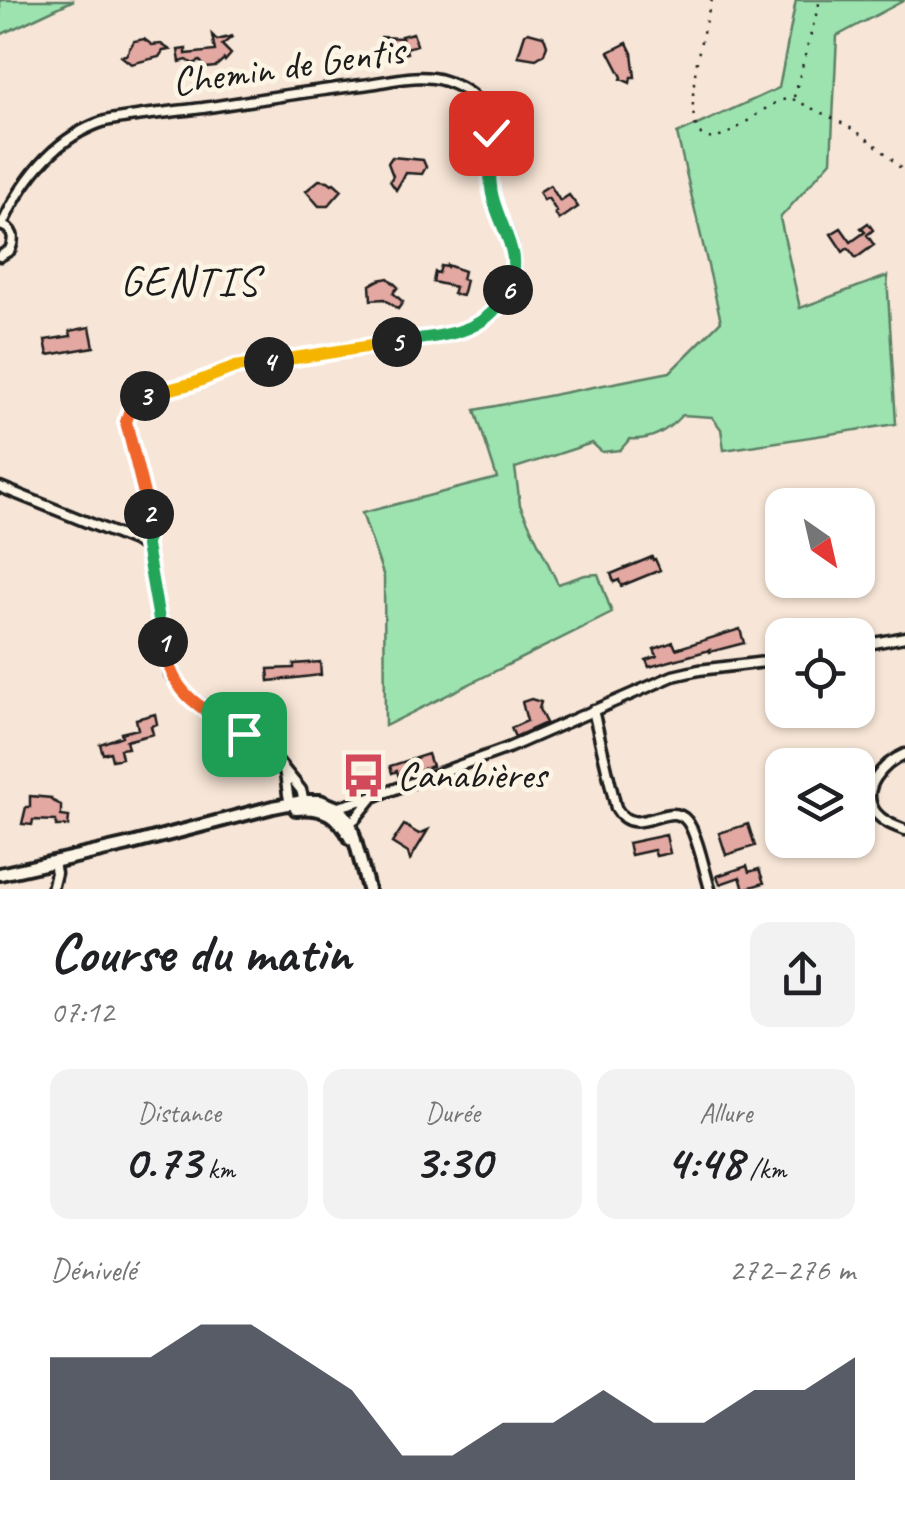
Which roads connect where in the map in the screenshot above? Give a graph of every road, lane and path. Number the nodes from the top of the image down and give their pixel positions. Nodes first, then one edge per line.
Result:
1 (712, 0) edge
2 (820, 0) edge
3 (794, 99) junction
4 (905, 173) edge
5 (1, 225) edge
6 (0, 256) edge
7 (0, 487) edge
8 (146, 546) junction
9 (905, 637) edge
10 (875, 643) edge
11 (765, 662) edge
12 (594, 710) junction
13 (905, 754) edge
14 (284, 771) junction
15 (373, 797) junction
16 (296, 804) junction
17 (342, 818) junction
18 (905, 830) edge
19 (54, 862) junction
20 (0, 874) edge
21 (52, 889) edge
22 (368, 889) edge
23 (710, 889) edge

1 - 3 path
2 - 3 path
3 - 4 path
5 - 6 street
5 - 8 street, Chemin de Gentis
7 - 8 street
8 - 14 street, Chemin de Gentis
9 - 10 street
11 - 12 street
12 - 15 street
12 - 23 street
13 - 18 street
14 - 16 street
14 - 16 street, Chemin de Gentis
15 - 17 street
15 - 17 street
16 - 17 street
16 - 19 street
17 - 22 street
19 - 20 street
19 - 21 street

